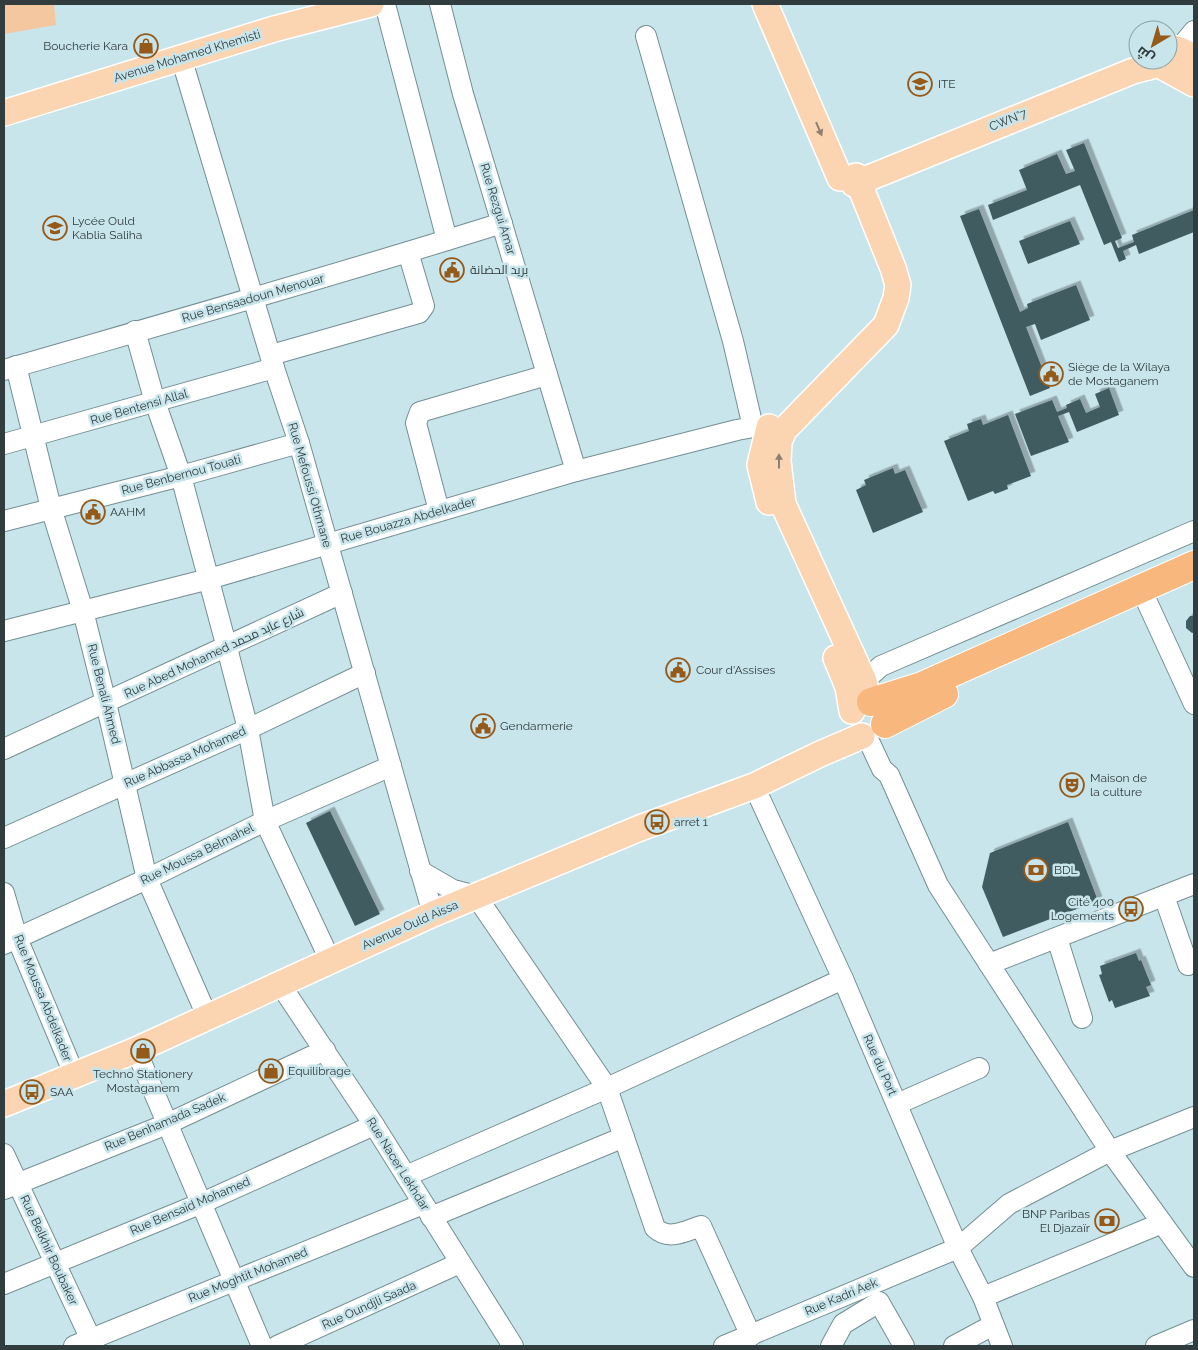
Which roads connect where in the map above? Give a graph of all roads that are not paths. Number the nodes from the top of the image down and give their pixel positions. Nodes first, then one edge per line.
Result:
1 (371, 4) edge
2 (385, 4) edge
3 (440, 4) edge
4 (766, 4) edge
5 (781, 4) edge
6 (343, 7) edge
7 (1194, 23) edge
8 (646, 36) dead end
9 (1178, 43) edge
10 (181, 57) junction
11 (1178, 66) edge
12 (1132, 70) edge
13 (1194, 84) edge
14 (4, 113) edge
15 (851, 177) junction
16 (502, 223) junction
17 (448, 240) junction
18 (408, 252) junction
19 (255, 299) junction
20 (135, 331) junction
21 (273, 361) junction
22 (10, 368) edge
23 (547, 375) junction
24 (156, 402) junction
25 (769, 428) junction
26 (32, 436) junction
27 (299, 443) junction
28 (4, 444) edge
29 (576, 471) junction
30 (181, 476) junction
31 (50, 508) junction
32 (439, 511) junction
33 (4, 521) edge
34 (1194, 531) edge
35 (327, 544) junction
36 (1194, 565) edge
37 (208, 579) junction
38 (1194, 582) edge
39 (342, 593) junction
40 (1147, 602) junction
41 (83, 611) junction
42 (4, 631) edge
43 (227, 648) junction
44 (365, 673) junction
45 (1189, 677) edge
46 (106, 703) junction
47 (1194, 704) edge
48 (866, 716) junction
49 (248, 729) junction
50 (4, 749) edge
51 (391, 766) junction
52 (125, 784) junction
53 (754, 786) junction
54 (265, 821) junction
55 (4, 838) edge
56 (420, 871) junction
57 (147, 879) junction
58 (1194, 884) edge
59 (4, 893) edge
60 (476, 896) junction
61 (1164, 896) junction
62 (433, 914) junction
63 (1057, 938) junction
64 (11, 941) edge
65 (330, 960) junction
66 (989, 964) junction
67 (1188, 964) dead end
68 (843, 979) junction
69 (280, 984) junction
70 (207, 1016) junction
71 (1082, 1018) dead end
72 (136, 1050) junction
73 (325, 1050) junction
74 (979, 1068) dead end
75 (74, 1074) junction
76 (607, 1088) junction
77 (4, 1104) edge
78 (897, 1104) junction
79 (1194, 1117) edge
80 (167, 1124) junction
81 (374, 1125) junction
82 (624, 1137) junction
83 (1110, 1151) junction
84 (4, 1154) edge
85 (406, 1176) junction
86 (11, 1186) edge
87 (202, 1203) junction
88 (427, 1211) junction
89 (1162, 1222) junction
90 (958, 1248) junction
91 (53, 1262) junction
92 (460, 1263) junction
93 (1194, 1267) edge
94 (234, 1281) junction
95 (4, 1284) edge
96 (983, 1297) junction
97 (1194, 1330) edge
98 (752, 1336) junction
99 (999, 1340) edge
100 (86, 1344) edge
101 (262, 1346) edge
102 (277, 1346) edge
103 (513, 1346) edge
104 (724, 1346) edge
105 (831, 1346) edge
106 (904, 1346) edge
107 (954, 1346) edge
108 (1156, 1346) edge

1 - 6 main road, Avenue Mohamed Khemisti
2 - 17 street
3 - 16 street, Rue Rezgui Amar
4 -> 15 main road
5 - 15 main road
6 - 10 main road, Avenue Mohamed Khemisti
7 - 9 street
8 - 25 street
10 - 14 main road, Avenue Mohamed Khemisti
10 - 19 street, Rue Mefoussi Othmane
11 - 13 main road
12 - 15 main road, CWN°7
15 - 25 main road
16 - 17 street, Rue Bensaadoun Menouar
16 - 23 street, Rue Rezgui Amar
17 - 18 street, Rue Bensaadoun Menouar
18 - 19 street, Rue Bensaadoun Menouar
18 - 21 street, Rue Bentensi Allal
19 - 20 street, Rue Bensaadoun Menouar
19 - 21 street, Rue Mefoussi Othmane
20 - 22 street, Rue Bensaadoun Menouar
20 - 24 street
21 - 24 street, Rue Bentensi Allal
21 - 27 street, Rue Mefoussi Othmane
22 - 26 street, Rue Benali Ahmed
23 - 29 street, Rue Rezgui Amar
23 - 32 street
24 - 26 street, Rue Bentensi Allal
24 - 30 street
25 - 29 street, Rue Bouazza Abdelkader
25 - 48 main road
26 - 28 street, Rue Bentensi Allal
26 - 31 street, Rue Benali Ahmed
27 - 30 street, Rue Benbernou Touati
27 - 35 street, Rue Mefoussi Othmane
29 - 32 street, Rue Bouazza Abdelkader
30 - 31 street, Rue Benbernou Touati
30 - 37 street
31 - 33 street, Rue Benbernou Touati
31 - 41 street, Rue Benali Ahmed
32 - 35 street, Rue Bouazza Abdelkader
34 - 48 street
35 - 37 street, Rue Bouazza Abdelkader
35 - 39 street, Rue Mefoussi Othmane
36 - 48 highway
37 - 41 street, Rue Bouazza Abdelkader
37 - 43 street
38 - 40 highway
39 - 43 street, Rue Abed Mohamed شارع عابد محمد
39 - 44 street, Rue Mefoussi Othmane
40 - 45 street
40 - 48 highway
41 - 42 street, Rue Bouazza Abdelkader
41 - 46 street, Rue Benali Ahmed
43 - 46 street, Rue Abed Mohamed شارع عابد محمد
43 - 49 street
44 - 49 street, Rue Abbassa Mohamed
44 - 51 street, Rue Mefoussi Othmane
45 - 47 street
46 - 50 street, Rue Abed Mohamed شارع عابد محمد
46 - 52 street, Rue Benali Ahmed
48 - 53 main road, Avenue Ould Aissa
48 - 66 street
49 - 52 street, Rue Abbassa Mohamed
49 - 54 street
51 - 54 street, Rue Moussa Belmahel
51 - 56 street, Rue Mefoussi Othmane
52 - 55 street, Rue Abbassa Mohamed
52 - 57 street, Rue Benali Ahmed
53 - 60 main road, Avenue Ould Aissa
53 - 68 street, Rue du Port
54 - 57 street, Rue Moussa Belmahel
54 - 65 street
56 - 60 street
56 - 62 street, Rue Mefoussi Othmane
57 - 64 street, Rue Moussa Belmahel
57 - 70 street, Rue Benali Ahmed
58 - 61 street
59 - 64 street, Rue Moussa Abdelkader
60 - 62 main road, Avenue Ould Aissa
60 - 76 street
61 - 63 street
61 - 67 street
62 - 65 main road, Avenue Ould Aissa
63 - 66 street
63 - 71 street
64 - 75 street, Rue Moussa Abdelkader
65 - 69 main road, Avenue Ould Aissa
66 - 83 street
68 - 76 street
68 - 78 street, Rue du Port
69 - 70 main road, Avenue Ould Aissa
69 - 73 street, Rue Nacer Lekhdar
70 - 72 main road, Avenue Ould Aissa
72 - 75 main road, Avenue Ould Aissa
72 - 80 street
73 - 80 street, Rue Benhamada Sadek
73 - 81 street, Rue Nacer Lekhdar
74 - 78 street
75 - 77 main road, Avenue Ould Aissa
76 - 82 street
76 - 85 street
78 - 90 street, Rue du Port
79 - 83 street, Rue Kadri Aek
80 - 86 street, Rue Benhamada Sadek
80 - 87 street
81 - 85 street, Rue Nacer Lekhdar
81 - 87 street, Rue Bensaid Mohamed
82 - 88 street, Rue Moghtit Mohamed
82 - 98 street
83 - 89 street
83 - 90 street, Rue Kadri Aek
84 - 86 street, Rue Belkhir Boubaker
85 - 88 street, Rue Nacer Lekhdar
86 - 91 street, Rue Belkhir Boubaker
87 - 91 street, Rue Bensaid Mohamed
87 - 94 street
88 - 92 street, Rue Nacer Lekhdar
88 - 94 street, Rue Moghtit Mohamed
89 - 93 street
89 - 96 street
90 - 96 street, Rue du Port
90 - 98 street, Rue Kadri Aek
91 - 95 street, Rue Bensaid Mohamed
91 - 100 street, Rue Belkhir Boubaker
92 - 102 street, Rue Oundjli Saada
92 - 103 street, Rue Nacer Lekhdar
94 - 100 street, Rue Moghtit Mohamed
94 - 101 street
96 - 99 street, Rue du Port
97 - 108 street
98 - 104 street, Rue Kadri Aek
99 - 107 street
105 - 106 street

